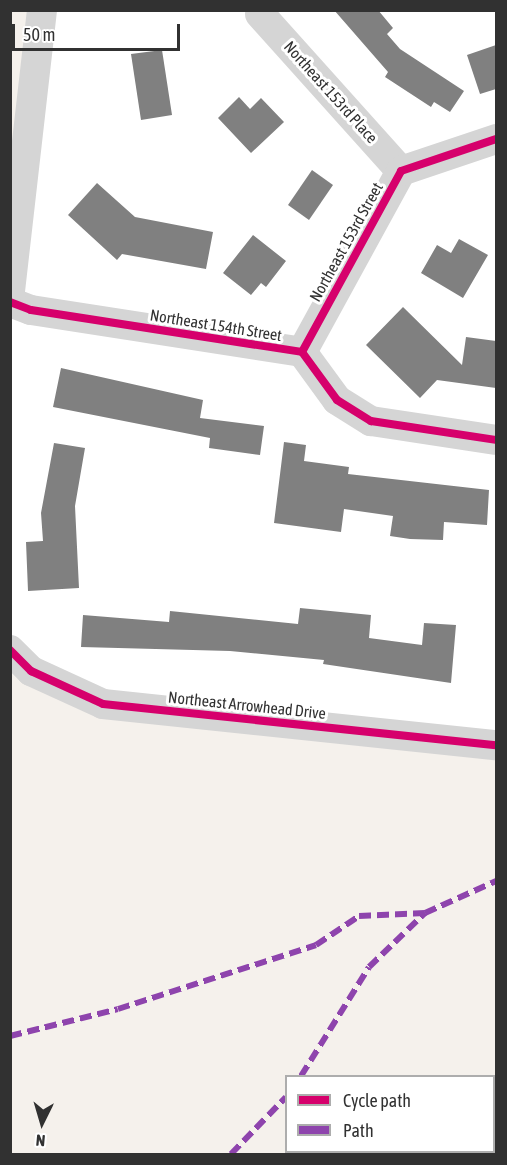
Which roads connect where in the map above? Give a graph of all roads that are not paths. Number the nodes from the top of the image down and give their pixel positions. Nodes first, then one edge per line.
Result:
1 (42, 10) edge
2 (260, 14) dead end
3 (496, 139) edge
4 (401, 171) junction
5 (10, 291) edge
6 (10, 302) edge
7 (302, 352) junction
8 (496, 440) edge
9 (10, 650) edge
10 (496, 745) edge

1 - 5 street
2 - 4 street, Northeast 153rd Place
3 - 4 street, Northeast 153rd Street
4 - 7 street, Northeast 153rd Street
6 - 7 street, Northeast 154th Street
7 - 8 street, Northeast 154th Street
9 - 10 street, Northeast Arrowhead Drive

